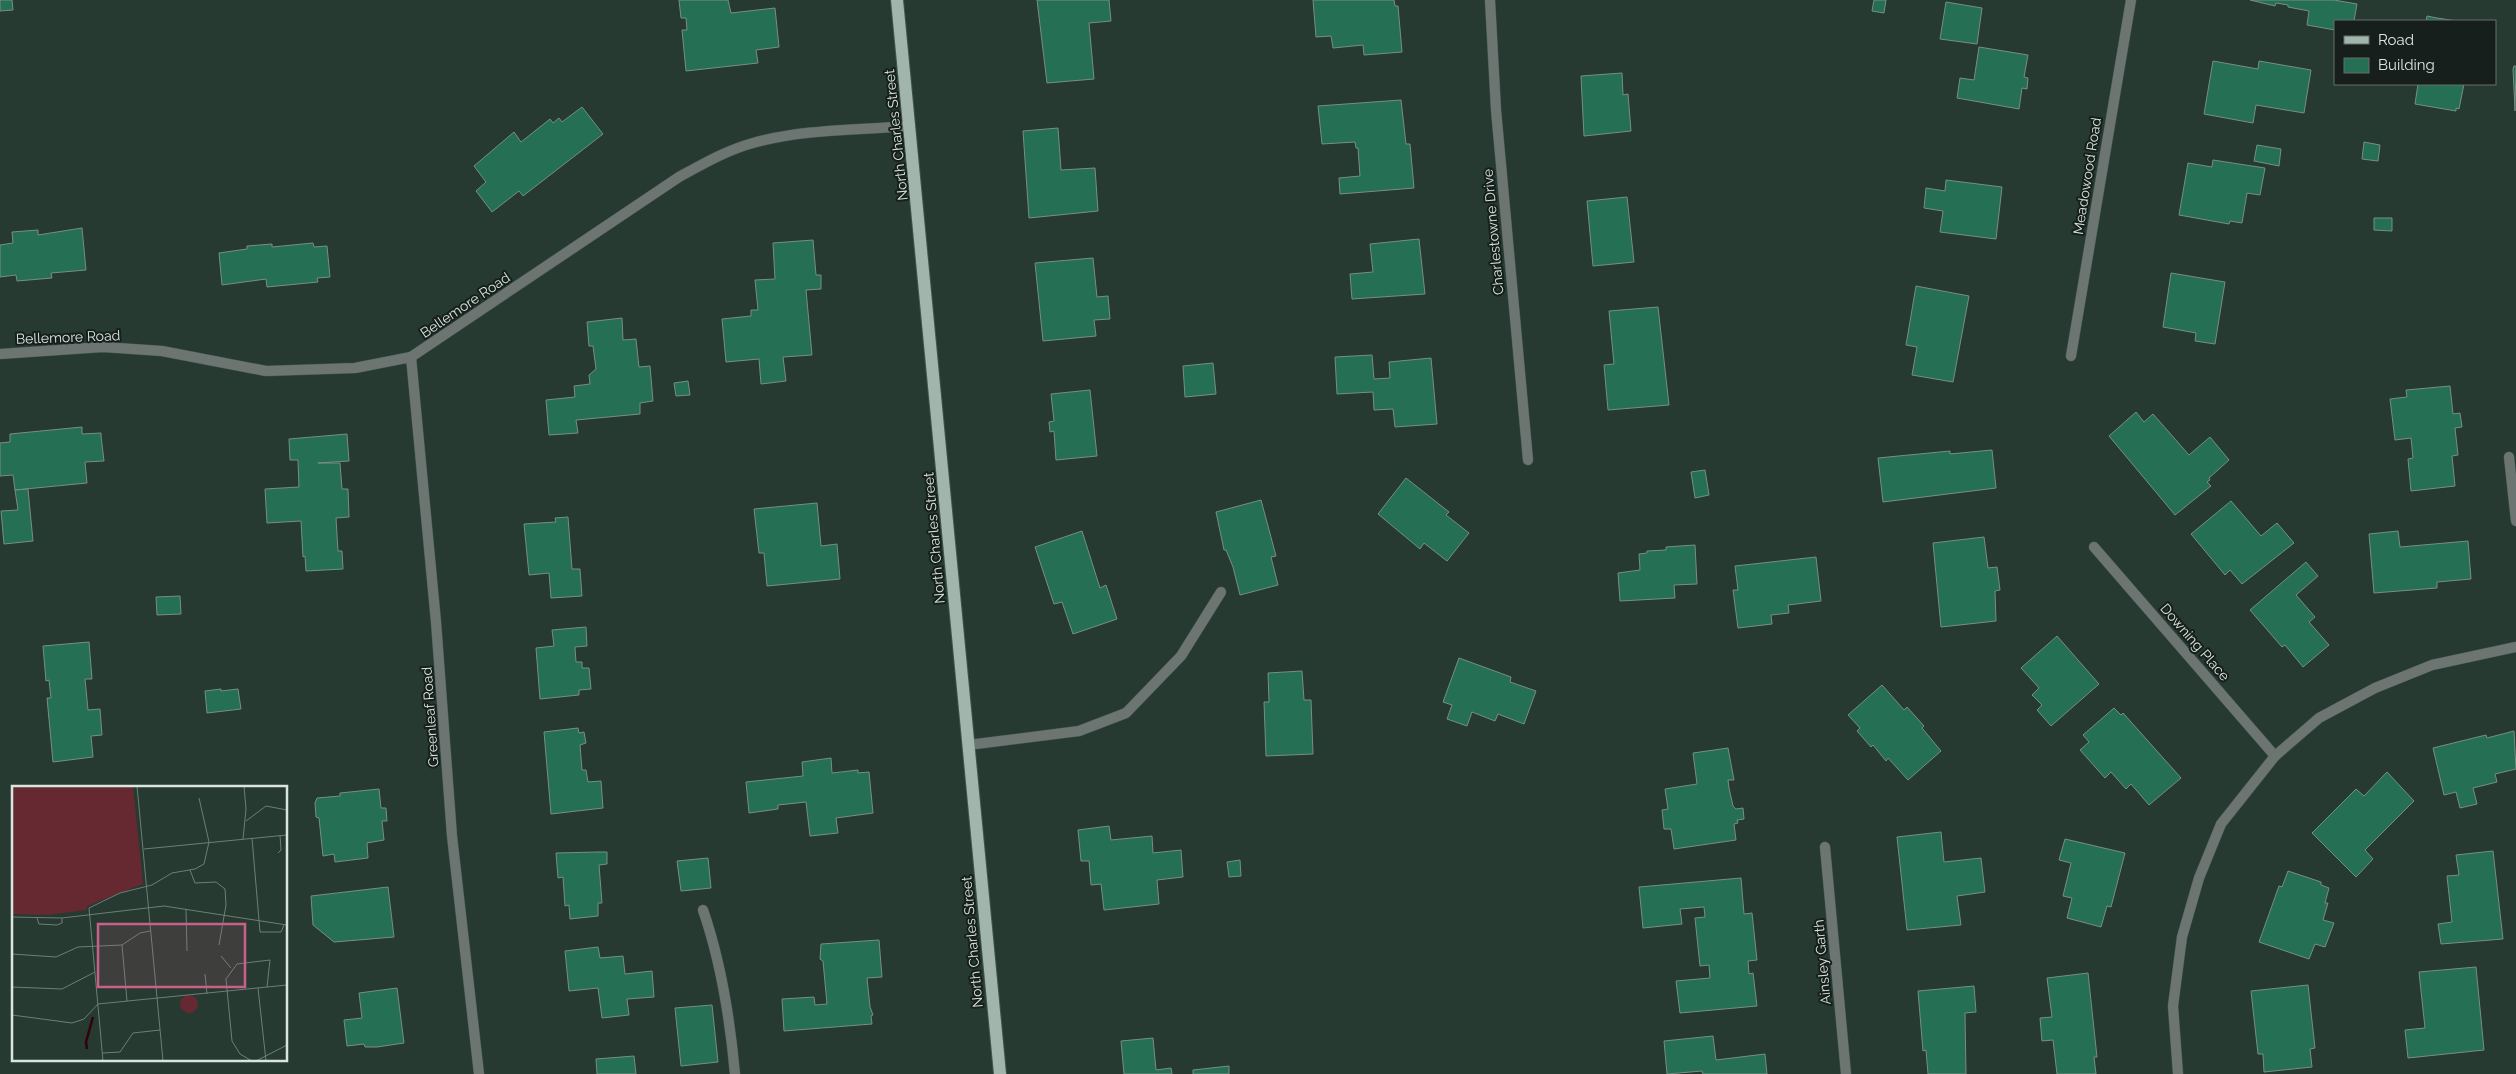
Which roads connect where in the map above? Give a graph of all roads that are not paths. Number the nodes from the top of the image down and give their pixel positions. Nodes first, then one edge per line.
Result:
1 (897, 0) edge
2 (1490, 0) edge
3 (2131, 0) edge
4 (910, 126) junction
5 (0, 354) edge
6 (2072, 356) dead end
7 (411, 357) junction
8 (2509, 457) dead end
9 (1528, 460) dead end
10 (2516, 521) edge
11 (2094, 547) dead end
12 (1221, 592) dead end
13 (2516, 647) edge
14 (968, 746) junction
15 (2276, 756) junction
16 (1825, 847) dead end
17 (703, 910) dead end
18 (479, 1074) edge
19 (735, 1074) edge
20 (1000, 1074) edge
21 (1846, 1074) edge
22 (2178, 1074) edge

1 - 4 main road, North Charles Street
2 - 9 street, Charlestowne Drive
3 - 6 street, Meadowood Road
4 - 7 street, Bellemore Road
4 - 14 main road, North Charles Street
5 - 7 street, Bellemore Road
7 - 18 street, Greenleaf Road
8 - 10 street
11 - 15 street, Downing Place
12 - 14 street
13 - 15 street
14 - 20 main road, North Charles Street
15 - 22 street
16 - 21 street, Ainsley Garth
17 - 19 street

